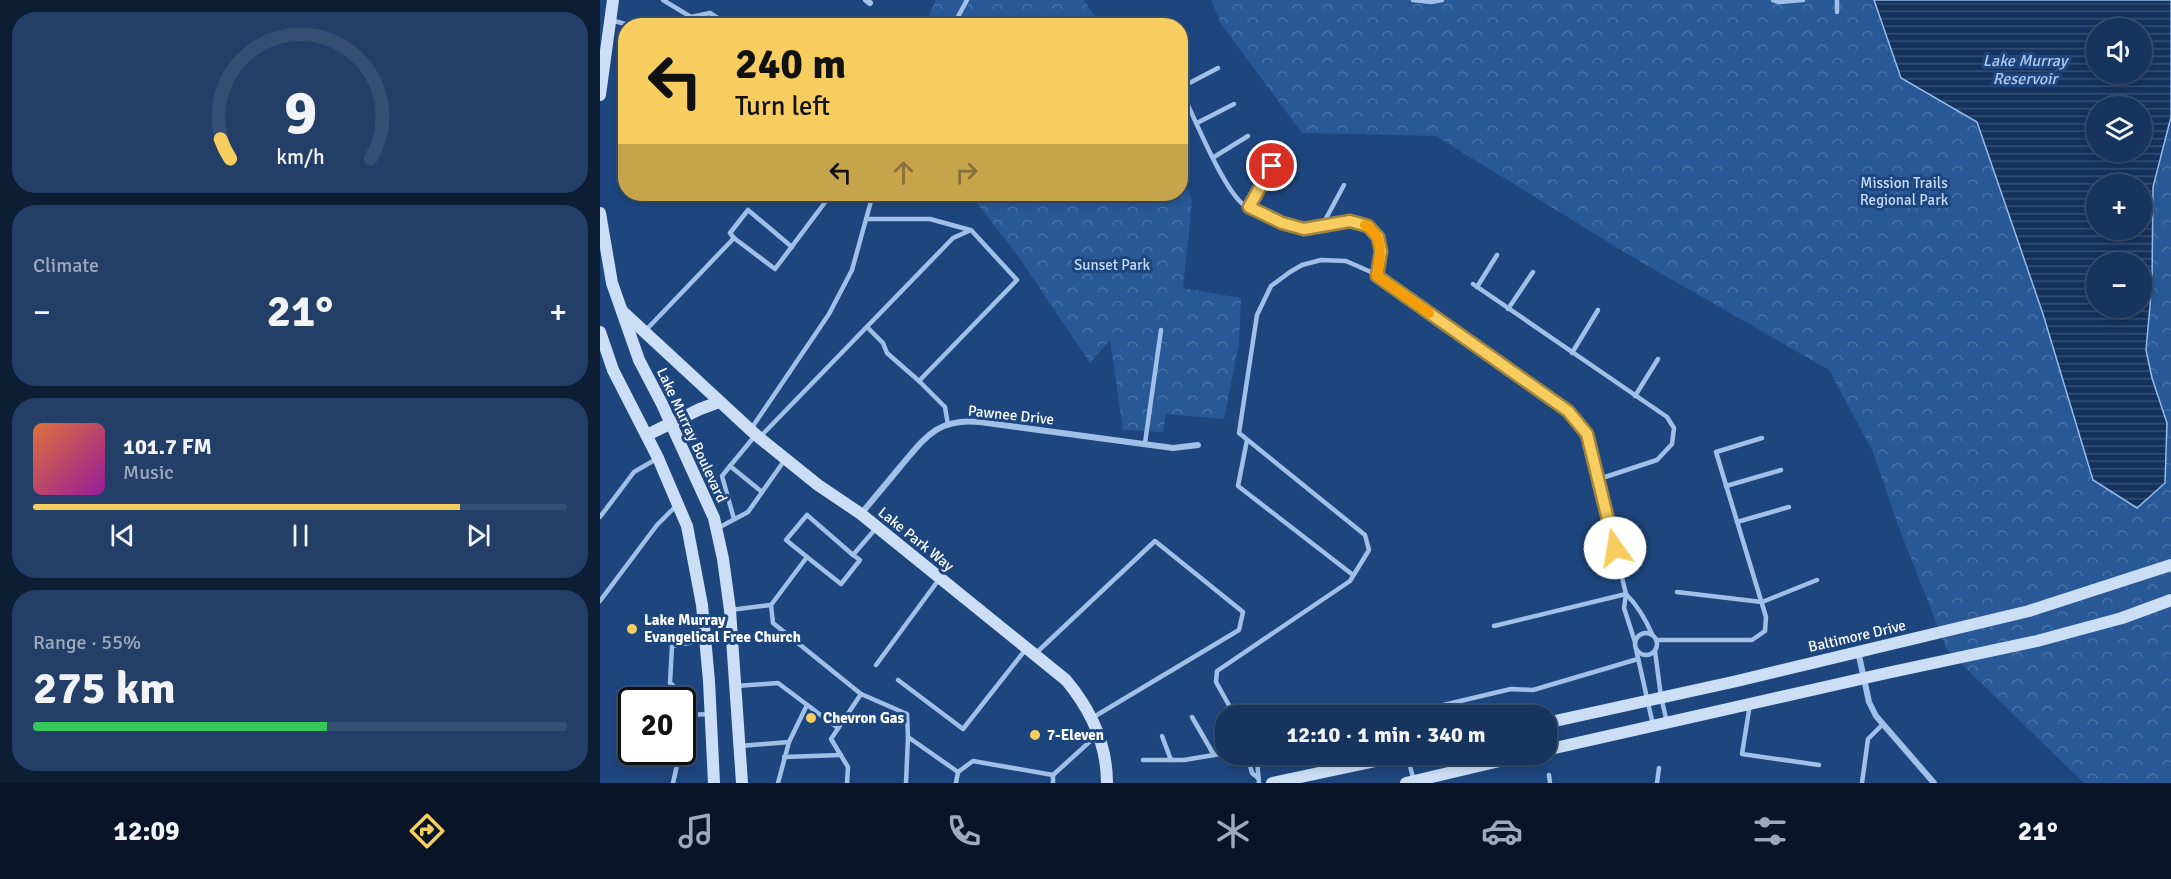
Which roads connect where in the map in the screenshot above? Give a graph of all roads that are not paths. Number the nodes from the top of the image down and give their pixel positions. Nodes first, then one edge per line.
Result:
1 (613, 0) edge
2 (663, 0) edge
3 (967, 0) edge
4 (1413, 0) edge
5 (1442, 0) edge
6 (1773, 0) edge
7 (1803, 0) edge
8 (1837, 0) edge
9 (1837, 12) dead end
10 (718, 18) edge
11 (957, 18) edge
12 (610, 20) junction
13 (618, 22) edge
14 (1218, 68) dead end
15 (1188, 84) edge
16 (600, 95) edge
17 (1188, 104) edge
18 (1234, 104) dead end
19 (1197, 123) junction
20 (1248, 136) dead end
21 (1283, 146) dead end
22 (1214, 157) junction
23 (1344, 185) dead end
24 (826, 201) dead end
25 (871, 201) edge
26 (1249, 207) junction
27 (600, 213) edge
28 (866, 219) junction
29 (1323, 224) junction
30 (971, 230) junction
31 (734, 238) junction
32 (792, 247) junction
33 (1497, 255) dead end
34 (1533, 272) dead end
35 (1377, 276) junction
36 (1508, 309) junction
37 (622, 310) junction
38 (1598, 310) dead end
39 (867, 327) junction
40 (1161, 330) dead end
41 (600, 332) edge
42 (644, 332) junction
43 (1572, 353) junction
44 (1658, 359) dead end
45 (919, 381) junction
46 (1635, 396) junction
47 (719, 402) junction
48 (671, 423) junction
49 (948, 425) junction
50 (756, 434) junction
51 (647, 435) junction
52 (1762, 438) dead end
53 (1247, 440) junction
54 (1145, 443) junction
55 (1198, 445) dead end
56 (658, 458) junction
57 (786, 459) junction
58 (730, 466) junction
59 (1781, 470) dead end
60 (1599, 479) junction
61 (1726, 486) junction
62 (762, 492) junction
63 (678, 504) junction
64 (1789, 507) dead end
65 (861, 514) junction
66 (600, 517) edge
67 (734, 519) junction
68 (1737, 522) junction
69 (877, 527) junction
70 (716, 529) junction
71 (853, 555) junction
72 (807, 557) junction
73 (2171, 564) edge
74 (1353, 575) junction
75 (940, 578) junction
76 (1817, 580) dead end
77 (1677, 592) dead end
78 (1626, 594) junction
79 (2171, 600) edge
80 (600, 601) edge
81 (1762, 602) junction
82 (771, 605) junction
83 (730, 610) junction
84 (1494, 627) dead end
85 (1652, 634) junction
86 (705, 640) junction
87 (1656, 640) junction
88 (1635, 642) junction
89 (1636, 649) junction
90 (1031, 650) junction
91 (1655, 651) junction
92 (1857, 651) junction
93 (1638, 659) junction
94 (876, 665) dead end
95 (1864, 678) junction
96 (898, 680) dead end
97 (736, 686) junction
98 (675, 687) edge
99 (861, 694) junction
100 (1661, 697) junction
101 (1648, 700) junction
102 (1750, 704) junction
103 (807, 705) junction
104 (1230, 705) edge
105 (1443, 705) edge
106 (710, 714) junction
107 (696, 715) edge
108 (1192, 717) dead end
109 (1092, 718) junction
110 (1557, 721) edge
111 (1667, 722) junction
112 (1883, 724) junction
113 (1653, 726) junction
114 (838, 728) junction
115 (1099, 733) junction
116 (1162, 736) dead end
117 (908, 737) junction
118 (789, 742) junction
119 (739, 746) junction
120 (1557, 748) edge
121 (841, 755) junction
122 (1214, 755) joint
123 (784, 757) junction
124 (1143, 760) dead end
125 (1171, 760) junction
126 (677, 765) edge
127 (1258, 765) edge
128 (1356, 765) edge
129 (1410, 765) edge
130 (1485, 765) edge
131 (1819, 765) dead end
132 (1659, 768) dead end
133 (958, 772) junction
134 (1053, 774) junction
135 (1549, 775) dead end
136 (1258, 780) edge
137 (673, 783) edge
138 (714, 783) edge
139 (742, 783) edge
140 (778, 783) edge
141 (847, 783) edge
142 (906, 783) edge
143 (956, 783) edge
144 (1053, 783) edge
145 (1107, 783) edge
146 (1272, 783) edge
147 (1413, 783) edge
148 (1550, 783) edge
149 (1657, 783) edge
150 (1862, 783) edge
151 (1934, 783) edge

1 - 12 main road
2 - 10 lane
3 - 11 lane
4 - 5 lane
6 - 7 lane
8 - 9 lane
12 - 13 lane
12 - 16 main road
14 - 15 lane
17 - 19 lane
18 - 19 lane
19 - 22 lane
20 - 22 lane
21 - 26 lane
22 - 26 lane
23 - 29 lane
24 - 32 lane
25 - 28 lane
26 - 29 lane
27 - 37 main road, Lake Murray Boulevard
28 - 30 lane
28 - 50 lane
29 - 35 lane
30 - 39 lane
30 - 45 lane
31 - 32 lane
31 - 32 lane
31 - 42 lane
33 - 36 lane
34 - 36 lane
35 - 53 lane
35 - 60 lane
36 - 43 lane
37 - 42 main road, Lake Park Way
37 - 48 main road, Lake Murray Boulevard
38 - 43 lane
39 - 45 lane
39 - 50 lane
40 - 54 lane
41 - 51 main road
42 - 47 main road, Lake Park Way
43 - 46 lane
44 - 46 lane
45 - 49 lane
46 - 60 lane
47 - 48 main road
47 - 50 main road, Lake Park Way
48 - 51 main road
48 - 70 main road, Lake Murray Boulevard
49 - 54 street, Pawnee Drive
49 - 65 street, Pawnee Drive
50 - 57 main road, Lake Park Way
50 - 58 lane
51 - 56 main road
52 - 61 lane
53 - 74 lane
53 - 74 lane
54 - 55 street, Pawnee Drive
56 - 63 main road
56 - 66 lane
57 - 62 lane
57 - 65 main road, Lake Park Way
58 - 62 lane
58 - 67 lane
59 - 61 lane
60 - 78 lane
61 - 68 lane
62 - 67 lane
63 - 80 lane
63 - 86 main road
64 - 68 lane
65 - 69 main road, Lake Park Way
67 - 70 lane
68 - 81 lane
69 - 71 lane
69 - 75 main road, Lake Park Way
70 - 83 main road, Lake Murray Boulevard
71 - 72 lane
71 - 72 lane
72 - 82 lane
73 - 92 main road, Baltimore Drive
74 - 104 lane
75 - 90 main road, Lake Park Way
75 - 94 lane
76 - 81 lane
77 - 81 lane
78 - 84 lane
78 - 85 lane
78 - 88 lane
79 - 95 main road
81 - 87 lane
82 - 83 lane
82 - 99 lane
83 - 97 main road, Lake Murray Boulevard
85 - 87 lane
85 - 88 lane
86 - 98 lane
86 - 106 main road
87 - 91 lane
88 - 89 lane
89 - 91 lane
89 - 93 lane
90 - 96 lane
90 - 109 main road, Lake Park Way
90 - 109 lane
91 - 100 lane
92 - 95 street
92 - 100 main road, Baltimore Drive
93 - 101 lane
93 - 105 lane
95 - 102 main road
95 - 112 street
97 - 103 lane
97 - 119 main road, Lake Murray Boulevard
99 - 114 lane
99 - 117 lane
100 - 101 main road, Baltimore Drive
100 - 111 lane
101 - 110 main road, Baltimore Drive
101 - 113 lane
102 - 111 main road
102 - 131 lane
103 - 114 lane
103 - 118 lane
106 - 107 lane
106 - 138 main road
108 - 122 lane
109 - 115 main road, Lake Park Way
111 - 113 main road
112 - 150 lane
112 - 151 street
113 - 120 main road
114 - 121 lane
115 - 134 lane
115 - 145 main road, Lake Park Way
116 - 125 lane
117 - 133 lane
117 - 142 lane
118 - 119 lane
118 - 123 lane
119 - 139 main road, Lake Murray Boulevard
121 - 123 lane
121 - 141 lane
122 - 125 lane
123 - 140 lane
124 - 125 lane
126 - 137 lane
127 - 136 lane
128 - 146 main road
129 - 147 lane
130 - 147 main road
132 - 149 lane
133 - 134 lane
133 - 143 lane
134 - 144 lane
135 - 148 lane

